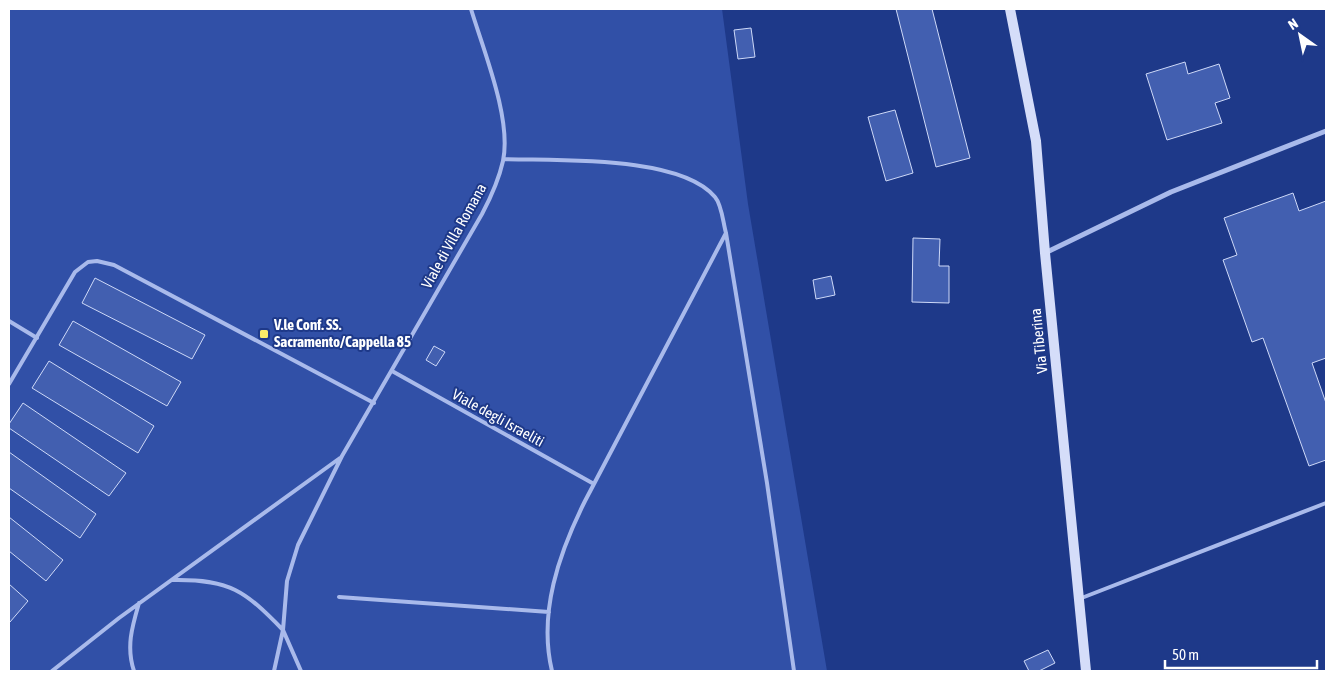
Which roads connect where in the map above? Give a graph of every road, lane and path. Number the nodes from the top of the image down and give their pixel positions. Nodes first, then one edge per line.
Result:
1 (470, 9) edge
2 (1010, 9) edge
3 (1326, 131) edge
4 (504, 159) junction
5 (726, 234) junction
6 (1045, 254) junction
7 (9, 321) edge
8 (37, 338) junction
9 (392, 371) junction
10 (9, 384) edge
11 (374, 403) junction
12 (342, 456) junction
13 (594, 484) junction
14 (1326, 503) edge
15 (173, 580) junction
16 (339, 597) dead end
17 (1079, 599) junction
18 (139, 603) junction
19 (549, 612) junction
20 (283, 630) junction
21 (52, 671) edge
22 (134, 671) edge
23 (274, 671) edge
24 (301, 671) edge
25 (552, 671) edge
26 (794, 671) edge
27 (1086, 671) edge

1 - 4 lane, Viale di Villa Romana
2 - 6 main road, Via Tiberina
3 - 6 street
4 - 5 lane
4 - 9 lane, Viale di Villa Romana
5 - 13 lane
5 - 26 lane
6 - 17 main road, Via Tiberina
7 - 8 lane
8 - 10 lane
8 - 11 lane
9 - 11 lane, Viale di Villa Romana
9 - 13 lane, Viale degli Israeliti
11 - 12 lane, Viale di Villa Romana
12 - 15 lane, Viale di Villa Romana
12 - 20 lane, Viale di Villa Romana
13 - 19 lane
14 - 17 lane
15 - 18 lane, Viale di Villa Romana
15 - 20 lane
16 - 19 lane
17 - 27 main road, Via Tiberina
18 - 21 lane, Viale di Villa Romana
18 - 22 lane
19 - 25 lane
20 - 23 lane
20 - 24 lane, Viale di Villa Romana

